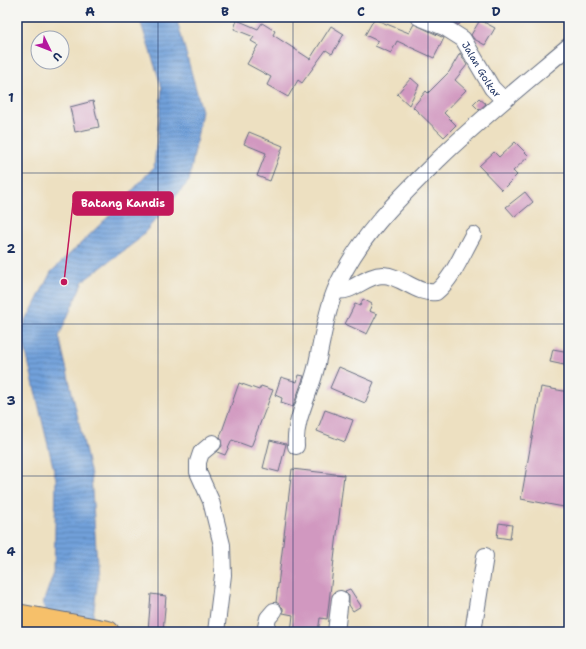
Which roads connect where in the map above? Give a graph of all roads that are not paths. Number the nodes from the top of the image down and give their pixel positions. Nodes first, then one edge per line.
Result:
1 (419, 17) edge
2 (569, 46) edge
3 (504, 100) junction
4 (472, 235) dead end
5 (336, 290) junction
6 (212, 443) dead end
7 (296, 446) dead end
8 (485, 556) dead end
9 (340, 599) dead end
10 (274, 611) dead end
11 (17, 615) edge
12 (108, 632) edge
13 (216, 632) edge
14 (265, 632) edge
15 (336, 632) edge
16 (473, 632) edge

1 - 3 street, Jalan Golkar
2 - 3 street
3 - 5 street
4 - 5 street
5 - 7 street
6 - 13 street
8 - 16 street
9 - 15 street
10 - 14 street
11 - 12 highway

